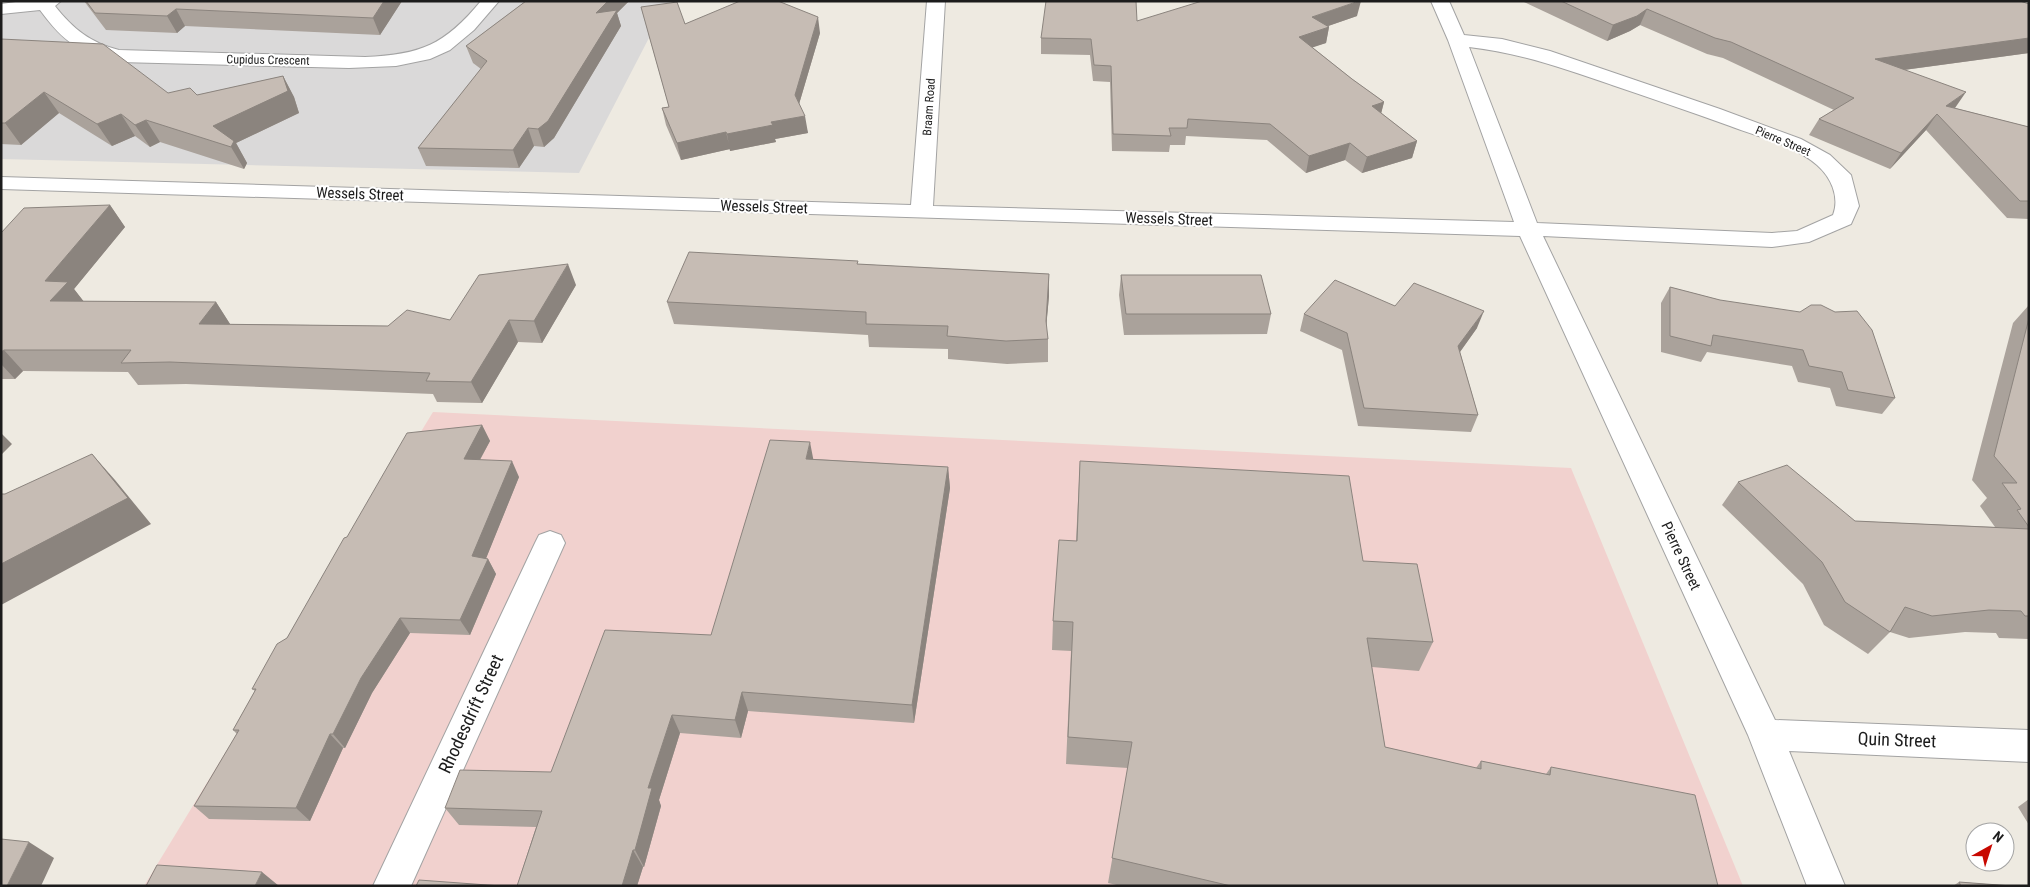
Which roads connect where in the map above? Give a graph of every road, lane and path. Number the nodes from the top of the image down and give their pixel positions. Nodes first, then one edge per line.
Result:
1 (490, 1) edge
2 (936, 1) edge
3 (1440, 1) edge
4 (48, 3) edge
5 (1, 9) edge
6 (1457, 40) junction
7 (1, 183) edge
8 (922, 212) junction
9 (1528, 229) junction
10 (550, 543) dead end
11 (1766, 735) junction
12 (2029, 746) edge
13 (392, 886) edge
14 (1826, 886) edge

1 - 4 street, Cupidus Crescent
2 - 8 street, Braam Road
3 - 6 street, Pierre Street
4 - 5 street
6 - 9 street, Pierre Street
6 - 9 street, Pierre Street
7 - 8 street, Wessels Street
8 - 9 street, Wessels Street
9 - 11 street, Pierre Street
10 - 13 street, Rhodesdrift Street
11 - 12 street, Quin Street
11 - 14 street, Pierre Street

